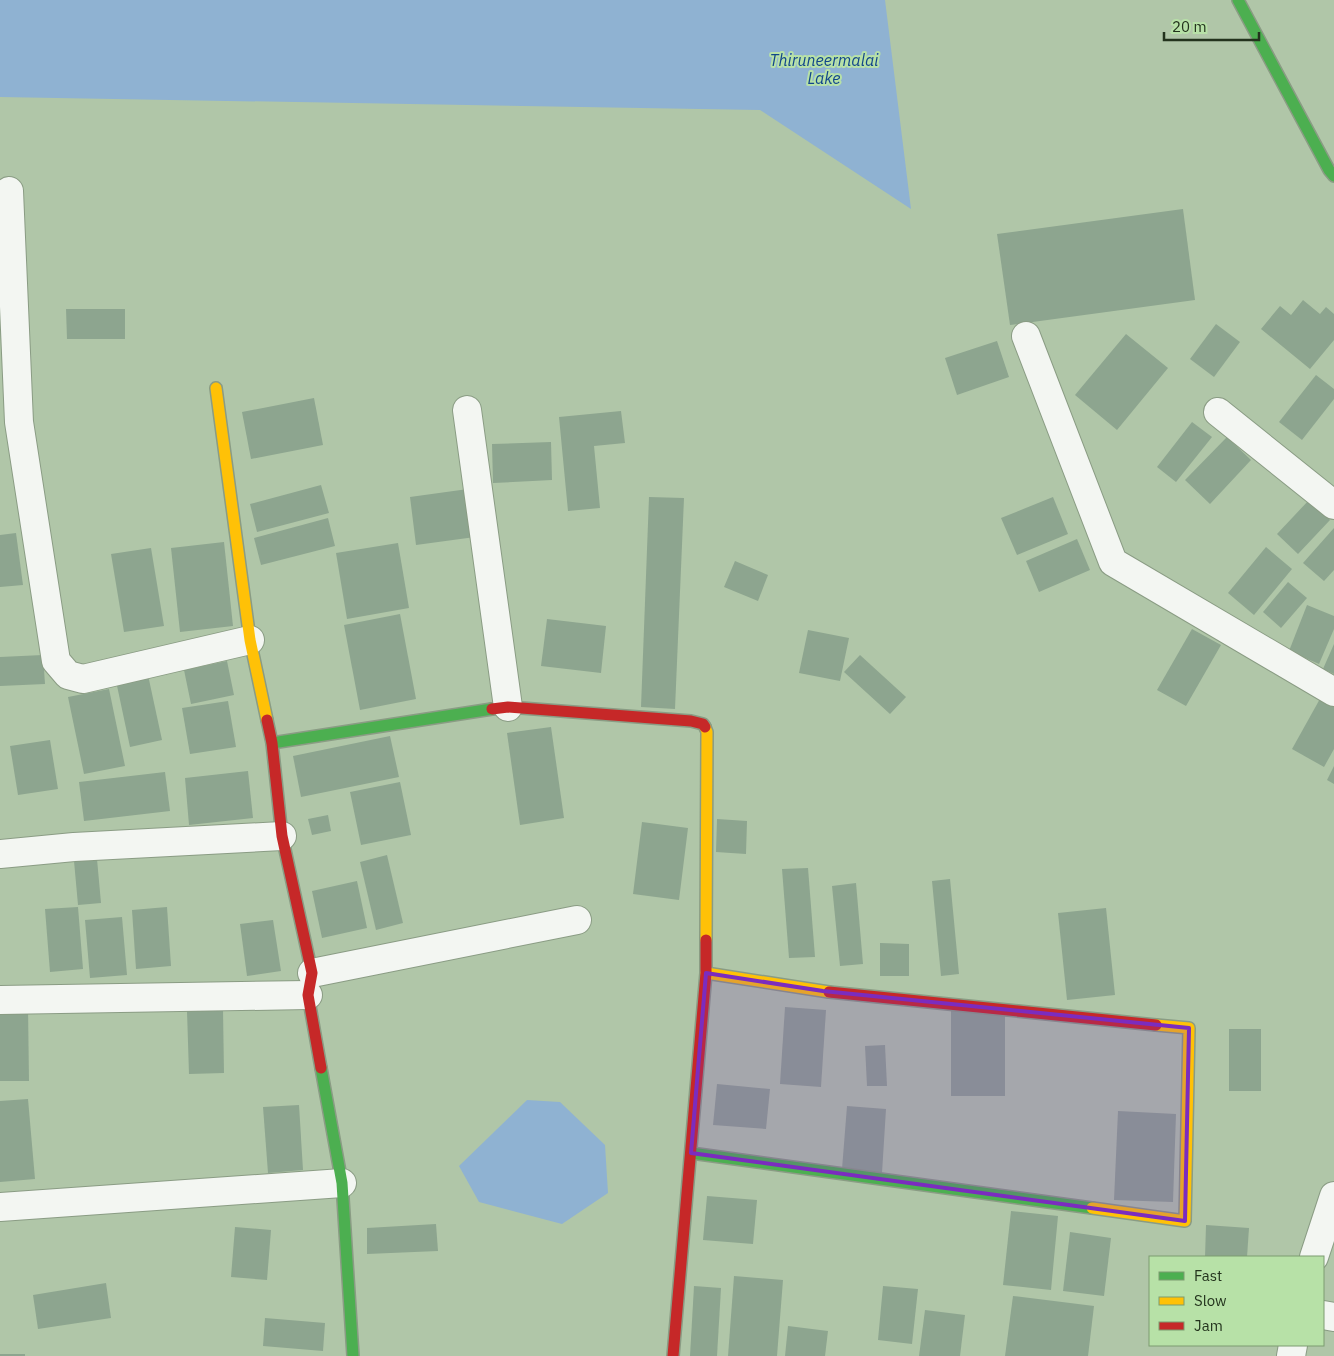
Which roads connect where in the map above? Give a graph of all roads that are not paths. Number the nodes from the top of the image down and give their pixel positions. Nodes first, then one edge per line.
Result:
1 (1238, 0) edge
2 (1334, 176) edge
3 (10, 191) dead end
4 (1026, 336) dead end
5 (216, 388) dead end
6 (467, 410) dead end
7 (1218, 412) dead end
8 (10, 423) edge
9 (1334, 505) edge
10 (250, 640) junction
11 (1334, 692) edge
12 (508, 707) junction
13 (272, 743) junction
14 (282, 836) junction
15 (0, 854) edge
16 (576, 920) dead end
17 (706, 973) junction
18 (310, 984) junction
19 (0, 1000) edge
20 (691, 1153) junction
21 (342, 1183) junction
22 (1334, 1196) edge
23 (0, 1207) edge
24 (1314, 1256) edge
25 (353, 1356) edge
26 (674, 1356) edge

1 - 2 street
3 - 8 street
4 - 11 street
5 - 10 street
6 - 12 street
7 - 9 street
8 - 10 street
10 - 13 street
12 - 13 street
12 - 17 street
13 - 14 street
14 - 15 street
14 - 18 street
16 - 18 street
17 - 20 street
17 - 20 street
18 - 19 street
18 - 21 street
20 - 26 street
21 - 23 street
21 - 25 street
22 - 24 street

